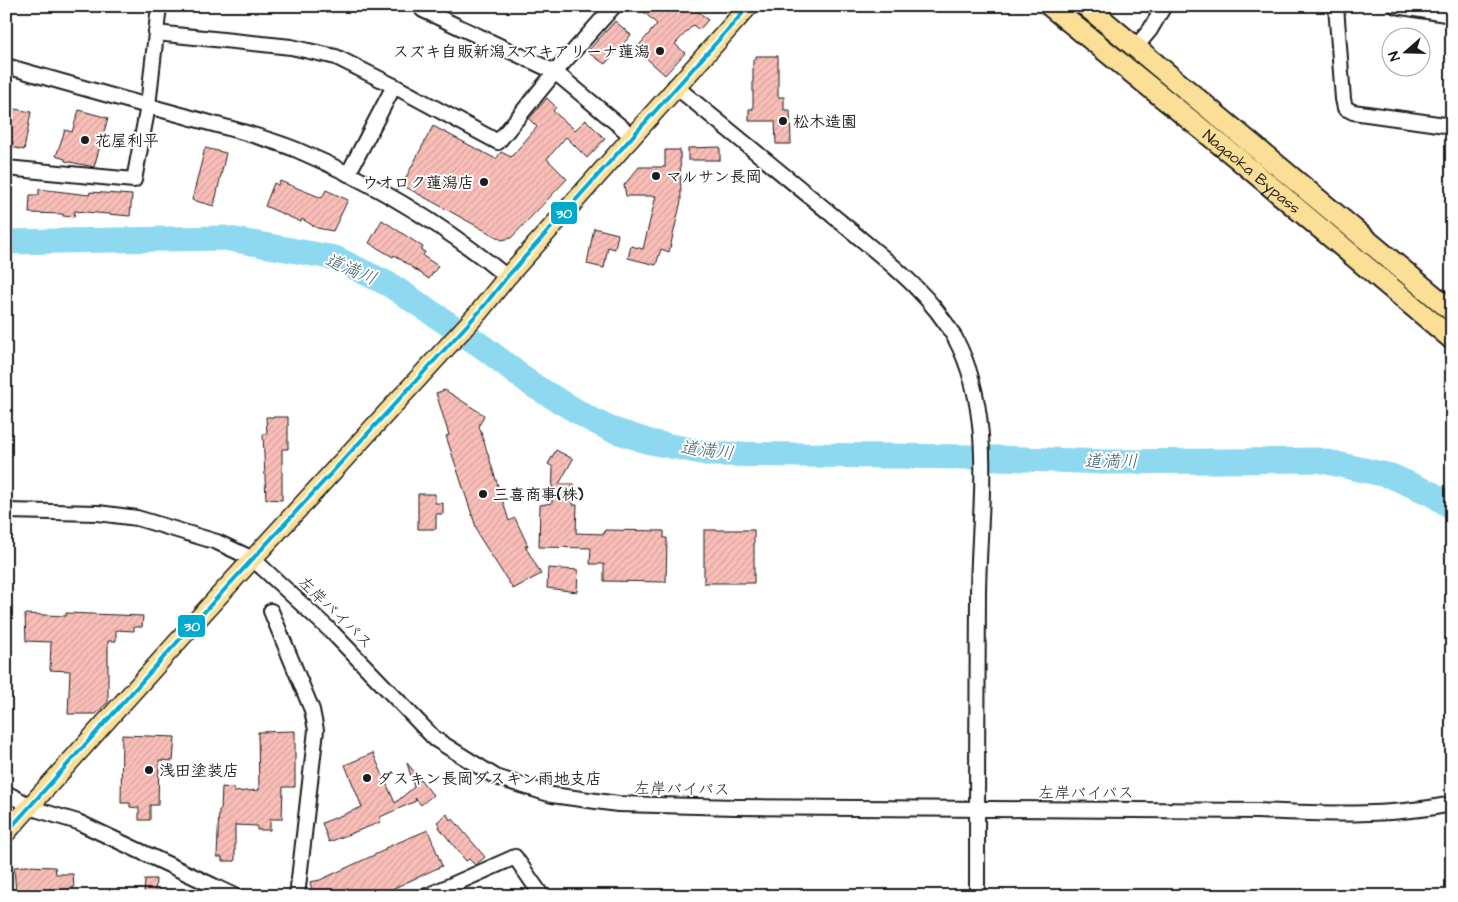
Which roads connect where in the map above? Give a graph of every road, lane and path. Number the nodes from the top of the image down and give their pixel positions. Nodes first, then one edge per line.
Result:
1 (159, 6) edge
2 (424, 6) edge
3 (614, 6) edge
4 (749, 6) edge
5 (1050, 6) edge
6 (1086, 6) edge
7 (1164, 6) edge
8 (1336, 6) edge
9 (1396, 6) edge
10 (1452, 15) edge
11 (156, 33) junction
12 (1135, 48) junction
13 (6, 66) edge
14 (554, 72) junction
15 (394, 86) junction
16 (675, 86) junction
17 (148, 106) junction
18 (1452, 126) edge
19 (632, 136) junction
20 (6, 168) edge
21 (348, 174) junction
22 (507, 276) junction
23 (1452, 311) edge
24 (1452, 339) edge
25 (6, 511) edge
26 (253, 559) junction
27 (270, 611) dead end
28 (6, 793) edge
29 (1452, 804) edge
30 (31, 806) junction
31 (977, 808) junction
32 (6, 833) edge
33 (235, 896) edge
34 (297, 896) edge
35 (427, 896) edge
36 (542, 896) edge
37 (976, 896) edge

1 - 11 street
2 - 14 street
3 - 14 street
4 - 16 main road
5 - 24 highway, Nagaoka Bypass
6 - 12 highway, Nagaoka Bypass
7 - 12 street
8 - 18 street
9 - 10 street
11 - 15 street
11 - 17 street
12 - 23 highway, Nagaoka Bypass
13 - 17 street
14 - 15 street
14 - 19 street
15 - 21 street
16 - 19 main road
16 - 31 street
17 - 20 street
17 - 21 street
19 - 22 main road
21 - 22 street
22 - 26 main road
25 - 26 street, 左岸バイパス
26 - 30 main road
26 - 31 street, 左岸バイパス
27 - 34 street
28 - 30 street
29 - 31 street, 左岸バイパス
30 - 32 main road
30 - 33 street
31 - 37 street
35 - 36 street

